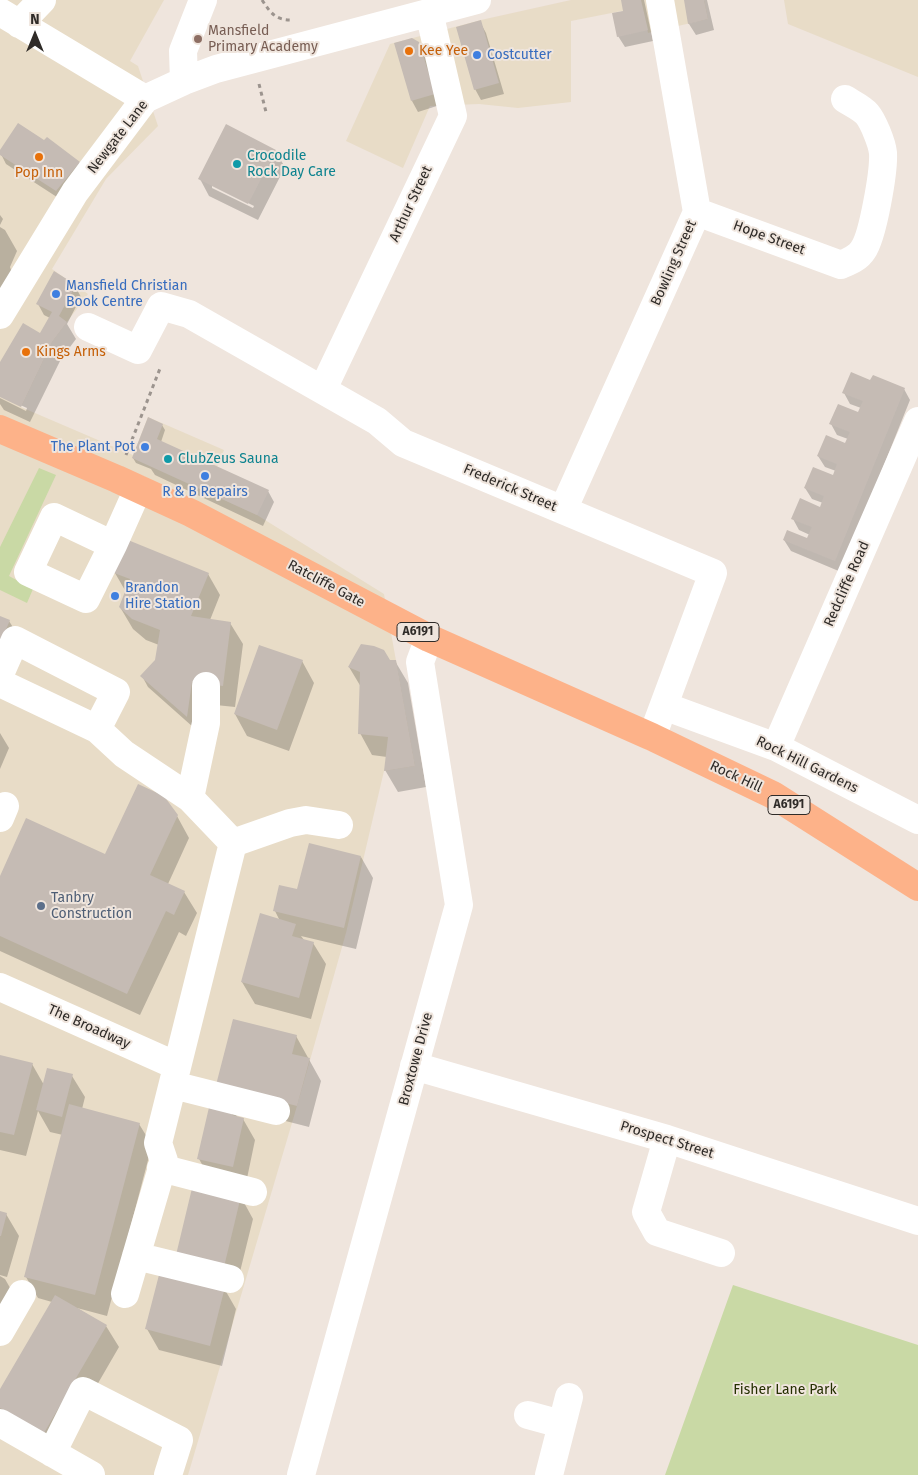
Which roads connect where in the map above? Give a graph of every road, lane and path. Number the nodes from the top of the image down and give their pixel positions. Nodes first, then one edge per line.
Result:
1 (42, 0) edge
2 (203, 0) edge
3 (477, 0) edge
4 (660, 0) edge
5 (429, 12) junction
6 (10, 18) edge
7 (184, 81) junction
8 (145, 99) junction
9 (845, 99) dead end
10 (697, 212) junction
11 (0, 315) edge
12 (88, 328) dead end
13 (163, 359) dead end
14 (323, 389) junction
15 (0, 429) edge
16 (916, 432) edge
17 (128, 450) dead end
18 (138, 489) junction
19 (563, 510) junction
20 (113, 545) dead end
21 (430, 638) junction
22 (0, 674) edge
23 (0, 683) edge
24 (206, 686) dead end
25 (664, 706) junction
26 (97, 729) junction
27 (652, 737) junction
28 (776, 747) junction
29 (190, 798) junction
30 (918, 820) edge
31 (338, 825) dead end
32 (233, 843) junction
33 (918, 887) edge
34 (0, 987) edge
35 (414, 1066) junction
36 (175, 1076) junction
37 (276, 1111) dead end
38 (667, 1139) junction
39 (160, 1155) junction
40 (253, 1192) dead end
41 (918, 1221) edge
42 (721, 1253) dead end
43 (136, 1256) junction
44 (230, 1280) dead end
45 (22, 1294) dead end
46 (125, 1294) dead end
47 (0, 1332) edge
48 (569, 1397) dead end
49 (528, 1414) dead end
50 (0, 1423) edge
51 (562, 1424) junction
52 (52, 1453) junction
53 (91, 1475) edge
54 (168, 1475) edge
55 (302, 1475) edge
56 (549, 1475) edge

1 - 6 street
2 - 7 street
3 - 5 street, Newgate Lane
4 - 10 street, Bowling Street
5 - 7 street, Newgate Lane
5 - 14 street, Arthur Street
6 - 8 street
7 - 8 street, Newgate Lane
8 - 11 street, Newgate Lane
9 - 10 street, Hope Street
10 - 19 street, Bowling Street
12 - 14 street, Frederick Street
13 - 17 path
14 - 19 street, Frederick Street
15 - 18 main road, Ratcliffe Gate / A6191
16 - 28 street, Redcliffe Road
18 - 20 street
18 - 21 main road, Ratcliffe Gate / A6191
19 - 25 street, Frederick Street
21 - 27 main road, Ratcliffe Gate / A6191
21 - 35 street, Broxtowe Drive
22 - 26 street
23 - 26 street
24 - 29 street
25 - 27 street, Frederick Street
25 - 28 street, Rock Hill Gardens
26 - 29 street
27 - 33 main road, Rock Hill / A6191
28 - 30 street, Rock Hill Gardens
29 - 32 street
31 - 32 street
32 - 36 street
34 - 36 street, The Broadway
35 - 38 street, Prospect Street
35 - 55 street, Broxtowe Drive
36 - 37 street, The Broadway
36 - 39 street
38 - 41 street, Prospect Street
38 - 42 street
39 - 40 street
39 - 43 street
43 - 44 street
43 - 46 street
45 - 47 street
48 - 51 street
49 - 51 street
50 - 52 street
51 - 56 street
52 - 53 street
52 - 54 street

